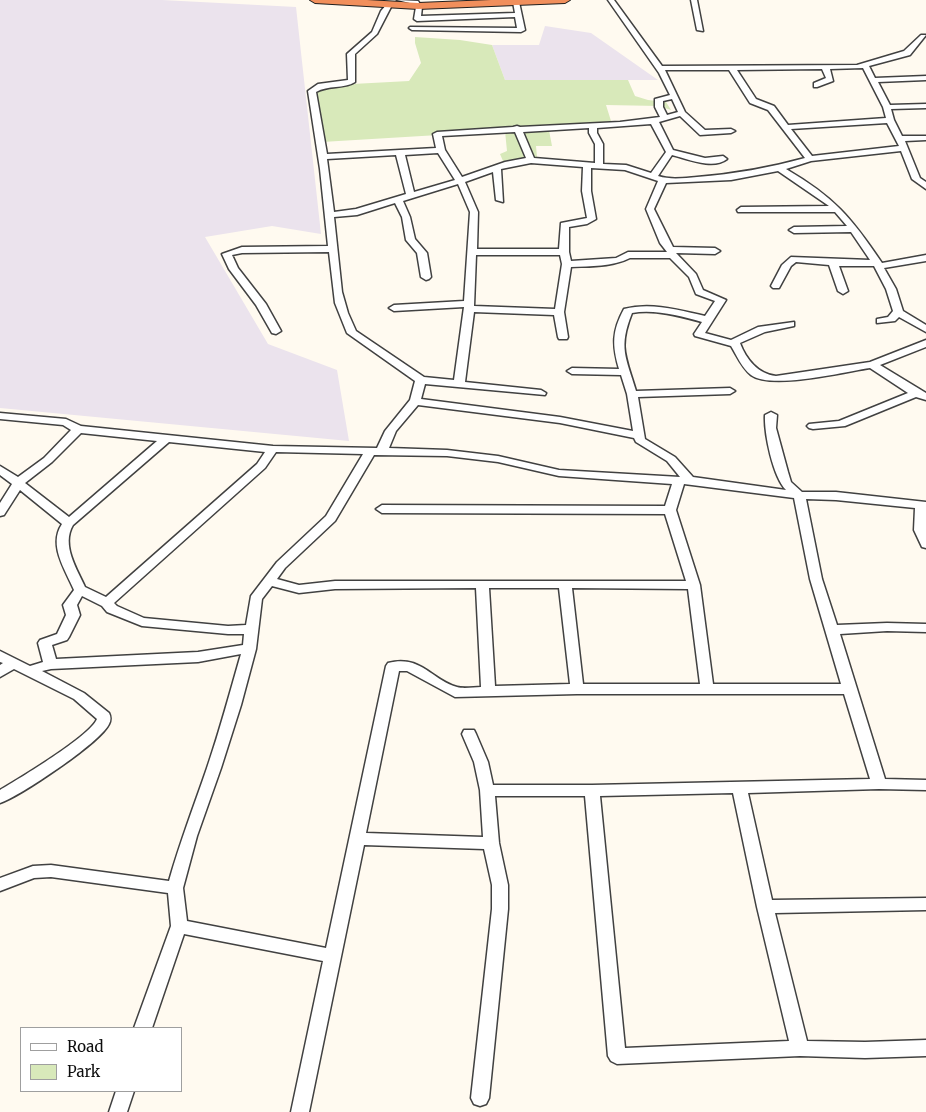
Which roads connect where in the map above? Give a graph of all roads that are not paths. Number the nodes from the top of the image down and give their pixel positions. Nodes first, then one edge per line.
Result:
1 (315, 0) edge
2 (400, 0) edge
3 (565, 0) edge
4 (611, 0) edge
5 (694, 0) edge
6 (348, 2) edge
7 (495, 2) edge
8 (516, 2) junction
9 (456, 4) junction
10 (468, 4) junction
11 (389, 5) junction
12 (418, 6) junction
13 (518, 15) junction
14 (449, 23) junction
15 (414, 25) junction
16 (502, 26) junction
17 (468, 27) junction
18 (701, 30) dead end
19 (922, 35) edge
20 (865, 65) junction
21 (824, 67) junction
22 (658, 68) junction
23 (732, 68) junction
24 (926, 78) edge
25 (872, 80) junction
26 (817, 85) dead end
27 (673, 97) junction
28 (926, 106) edge
29 (887, 107) junction
30 (682, 112) junction
31 (664, 117) junction
32 (654, 120) junction
33 (890, 120) junction
34 (593, 126) junction
35 (787, 127) junction
36 (517, 128) junction
37 (730, 131) dead end
38 (926, 138) edge
39 (899, 139) junction
40 (441, 150) junction
41 (670, 152) junction
42 (905, 152) junction
43 (400, 153) junction
44 (321, 157) junction
45 (723, 159) dead end
46 (810, 159) junction
47 (531, 160) junction
48 (588, 164) junction
49 (599, 164) junction
50 (497, 168) junction
51 (780, 168) junction
52 (658, 178) junction
53 (459, 181) junction
54 (926, 186) edge
55 (411, 195) junction
56 (398, 200) junction
57 (500, 200) dead end
58 (837, 209) junction
59 (741, 210) dead end
60 (328, 215) junction
61 (854, 229) junction
62 (794, 230) dead end
63 (333, 249) junction
64 (715, 251) dead end
65 (473, 252) junction
66 (564, 252) junction
67 (672, 252) junction
68 (926, 258) edge
69 (833, 263) junction
70 (567, 264) junction
71 (878, 265) junction
72 (426, 277) dead end
73 (776, 286) dead end
74 (842, 291) dead end
75 (468, 306) junction
76 (394, 308) dead end
77 (559, 312) junction
78 (898, 312) junction
79 (708, 320) junction
80 (880, 321) dead end
81 (790, 324) dead end
82 (926, 330) edge
83 (276, 331) dead end
84 (563, 337) dead end
85 (926, 343) edge
86 (735, 344) junction
87 (872, 365) junction
88 (572, 372) dead end
89 (624, 372) junction
90 (422, 380) junction
91 (459, 384) junction
92 (730, 391) dead end
93 (541, 393) dead end
94 (632, 394) junction
95 (921, 395) edge
96 (415, 401) junction
97 (771, 415) dead end
98 (0, 416) edge
99 (813, 426) dead end
100 (78, 429) junction
101 (637, 435) junction
102 (168, 437) junction
103 (273, 449) junction
104 (377, 452) junction
105 (0, 469) edge
106 (684, 480) junction
107 (19, 482) junction
108 (799, 495) junction
109 (924, 505) edge
110 (382, 509) dead end
111 (670, 510) junction
112 (0, 512) edge
113 (69, 523) junction
114 (926, 544) edge
115 (270, 581) junction
116 (482, 584) junction
117 (565, 584) junction
118 (694, 585) junction
119 (80, 590) junction
120 (107, 603) junction
121 (926, 628) edge
122 (252, 629) junction
123 (832, 630) junction
124 (249, 649) junction
125 (0, 656) edge
126 (14, 662) junction
127 (50, 664) junction
128 (28, 671) junction
129 (0, 672) edge
130 (577, 688) junction
131 (707, 688) junction
132 (848, 689) junction
133 (488, 691) junction
134 (469, 734) dead end
135 (879, 784) junction
136 (926, 785) edge
137 (739, 788) junction
138 (487, 790) junction
139 (592, 791) junction
140 (0, 797) edge
141 (358, 840) junction
142 (491, 842) junction
143 (0, 885) edge
144 (176, 888) junction
145 (926, 904) edge
146 (765, 907) junction
147 (179, 926) junction
148 (331, 956) junction
149 (143, 1027) edge
150 (800, 1048) junction
151 (926, 1048) edge
152 (125, 1092) edge
153 (480, 1098) dead end
154 (118, 1112) edge
155 (300, 1112) edge

1 - 6 highway
2 - 12 street
3 - 8 highway
4 - 22 street
5 - 18 street
6 - 11 highway
7 - 8 highway
7 - 10 highway
7 - 16 street
8 - 13 street
9 - 10 highway
9 - 12 highway
9 - 14 street
10 - 17 street
11 - 12 highway
11 - 44 street
12 - 15 street
13 - 16 street
13 - 16 street
14 - 15 street
14 - 15 street
14 - 17 street
14 - 17 street
16 - 17 street
16 - 17 street
19 - 20 street
20 - 21 street
20 - 25 street
21 - 23 street
21 - 26 street
22 - 23 street
22 - 27 street
23 - 35 street
24 - 25 street
25 - 29 street
27 - 30 street
27 - 31 street
28 - 29 street
29 - 33 street
30 - 31 street
30 - 37 street
31 - 32 street
32 - 34 street
32 - 41 street
33 - 35 street
33 - 39 street
34 - 36 street
34 - 49 street
35 - 46 street
36 - 40 street
36 - 47 street
38 - 39 street
39 - 42 street
40 - 43 street
40 - 53 street
41 - 45 street
41 - 52 street
42 - 46 street
42 - 54 street
43 - 44 street
43 - 55 street
44 - 60 street
46 - 51 street
47 - 48 street
47 - 50 street
48 - 49 street
48 - 66 street
49 - 52 street
50 - 53 street
50 - 57 street
51 - 52 street
51 - 58 street
52 - 67 street
53 - 55 street
53 - 65 street
55 - 56 street
56 - 60 street
56 - 72 street
58 - 59 street
58 - 61 street
60 - 63 street
61 - 62 street
61 - 71 street
63 - 83 street
63 - 90 street
64 - 67 street
65 - 66 street
65 - 75 street
66 - 70 street
67 - 70 street
67 - 79 street
68 - 71 street
69 - 71 street
69 - 73 street
69 - 74 street
70 - 77 street
71 - 78 street
75 - 76 street
75 - 77 street
75 - 91 street
77 - 84 street
78 - 80 street
78 - 82 street
79 - 86 street
79 - 89 street
81 - 86 street
85 - 87 street
86 - 87 street
87 - 95 street
88 - 89 street
89 - 94 street
90 - 91 street
90 - 96 street
91 - 93 street
92 - 94 street
94 - 101 street
95 - 99 street
96 - 101 street
96 - 104 street
97 - 108 street
98 - 100 street
100 - 102 street
100 - 107 street
101 - 106 street
102 - 103 street
102 - 113 street
103 - 104 street
103 - 120 street
104 - 106 street
104 - 115 street
105 - 107 street
106 - 108 street
106 - 111 street
107 - 112 street
107 - 113 street
108 - 109 street
108 - 123 street
109 - 114 street
110 - 111 street
111 - 118 street
113 - 119 street
115 - 116 street
115 - 122 street
116 - 117 street
116 - 133 street
117 - 118 street
117 - 130 street
118 - 131 street
119 - 120 street
119 - 127 street
120 - 122 street
121 - 123 street
122 - 124 street
123 - 132 street
124 - 127 street
124 - 144 street
125 - 126 street
126 - 128 street
126 - 129 street
127 - 128 street
128 - 140 street
130 - 131 street
130 - 133 street
131 - 132 street
132 - 135 street
133 - 141 street
134 - 138 street
135 - 136 street
135 - 137 street
137 - 139 street
137 - 146 street
138 - 139 street
138 - 142 street
139 - 150 street
141 - 142 street
141 - 148 street
142 - 153 street
143 - 144 street
144 - 147 street
145 - 146 street
146 - 150 street
147 - 148 street
147 - 149 street
148 - 155 street
150 - 151 street
152 - 154 street

